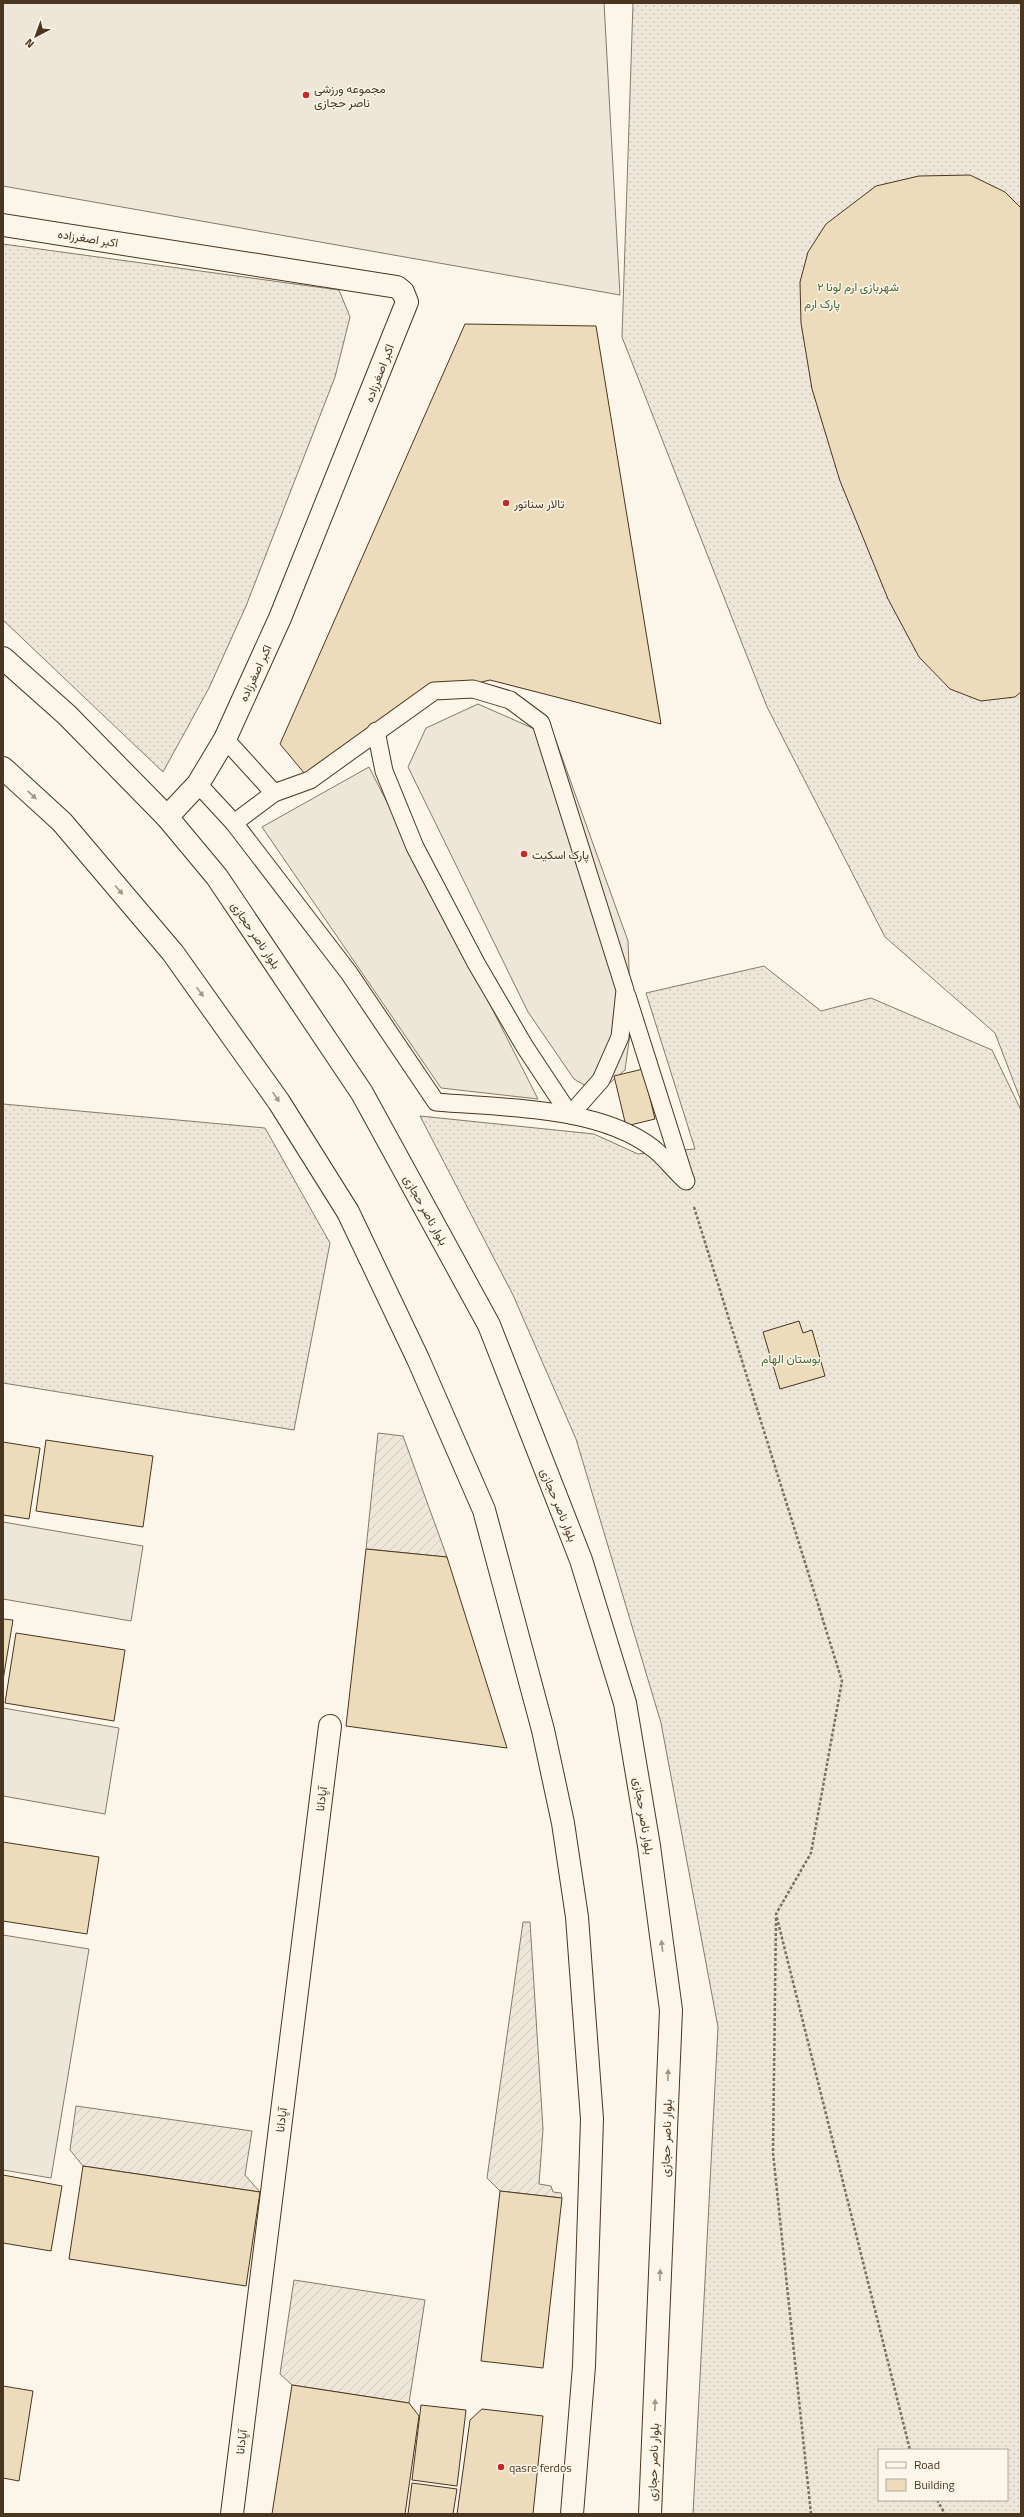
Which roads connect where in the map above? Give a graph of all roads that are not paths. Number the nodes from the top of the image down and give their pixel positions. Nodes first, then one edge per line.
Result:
1 (3, 225) edge
2 (3, 658) edge
3 (376, 732) junction
4 (225, 739) junction
5 (3, 768) edge
6 (198, 784) junction
7 (274, 793) junction
8 (167, 817) junction
9 (234, 824) junction
10 (625, 990) junction
11 (570, 1115) junction
12 (330, 1726) dead end
13 (232, 2514) edge
14 (572, 2514) edge
15 (650, 2514) edge

1 - 4 main road, اکبر اصغرزاده
2 - 8 main road, بلوار ناصر حجازی
3 - 7 lane
3 - 10 lane
3 - 11 lane
4 - 6 main road, اکبر اصغرزاده
4 - 7 lane
5 -> 14 main road
6 - 8 main road, اکبر اصغرزاده
6 - 9 lane
7 - 9 lane
15 -> 8 main road, بلوار ناصر حجازی
9 - 11 lane
10 - 11 lane
10 - 11 lane
12 - 13 main road, آپادانا

